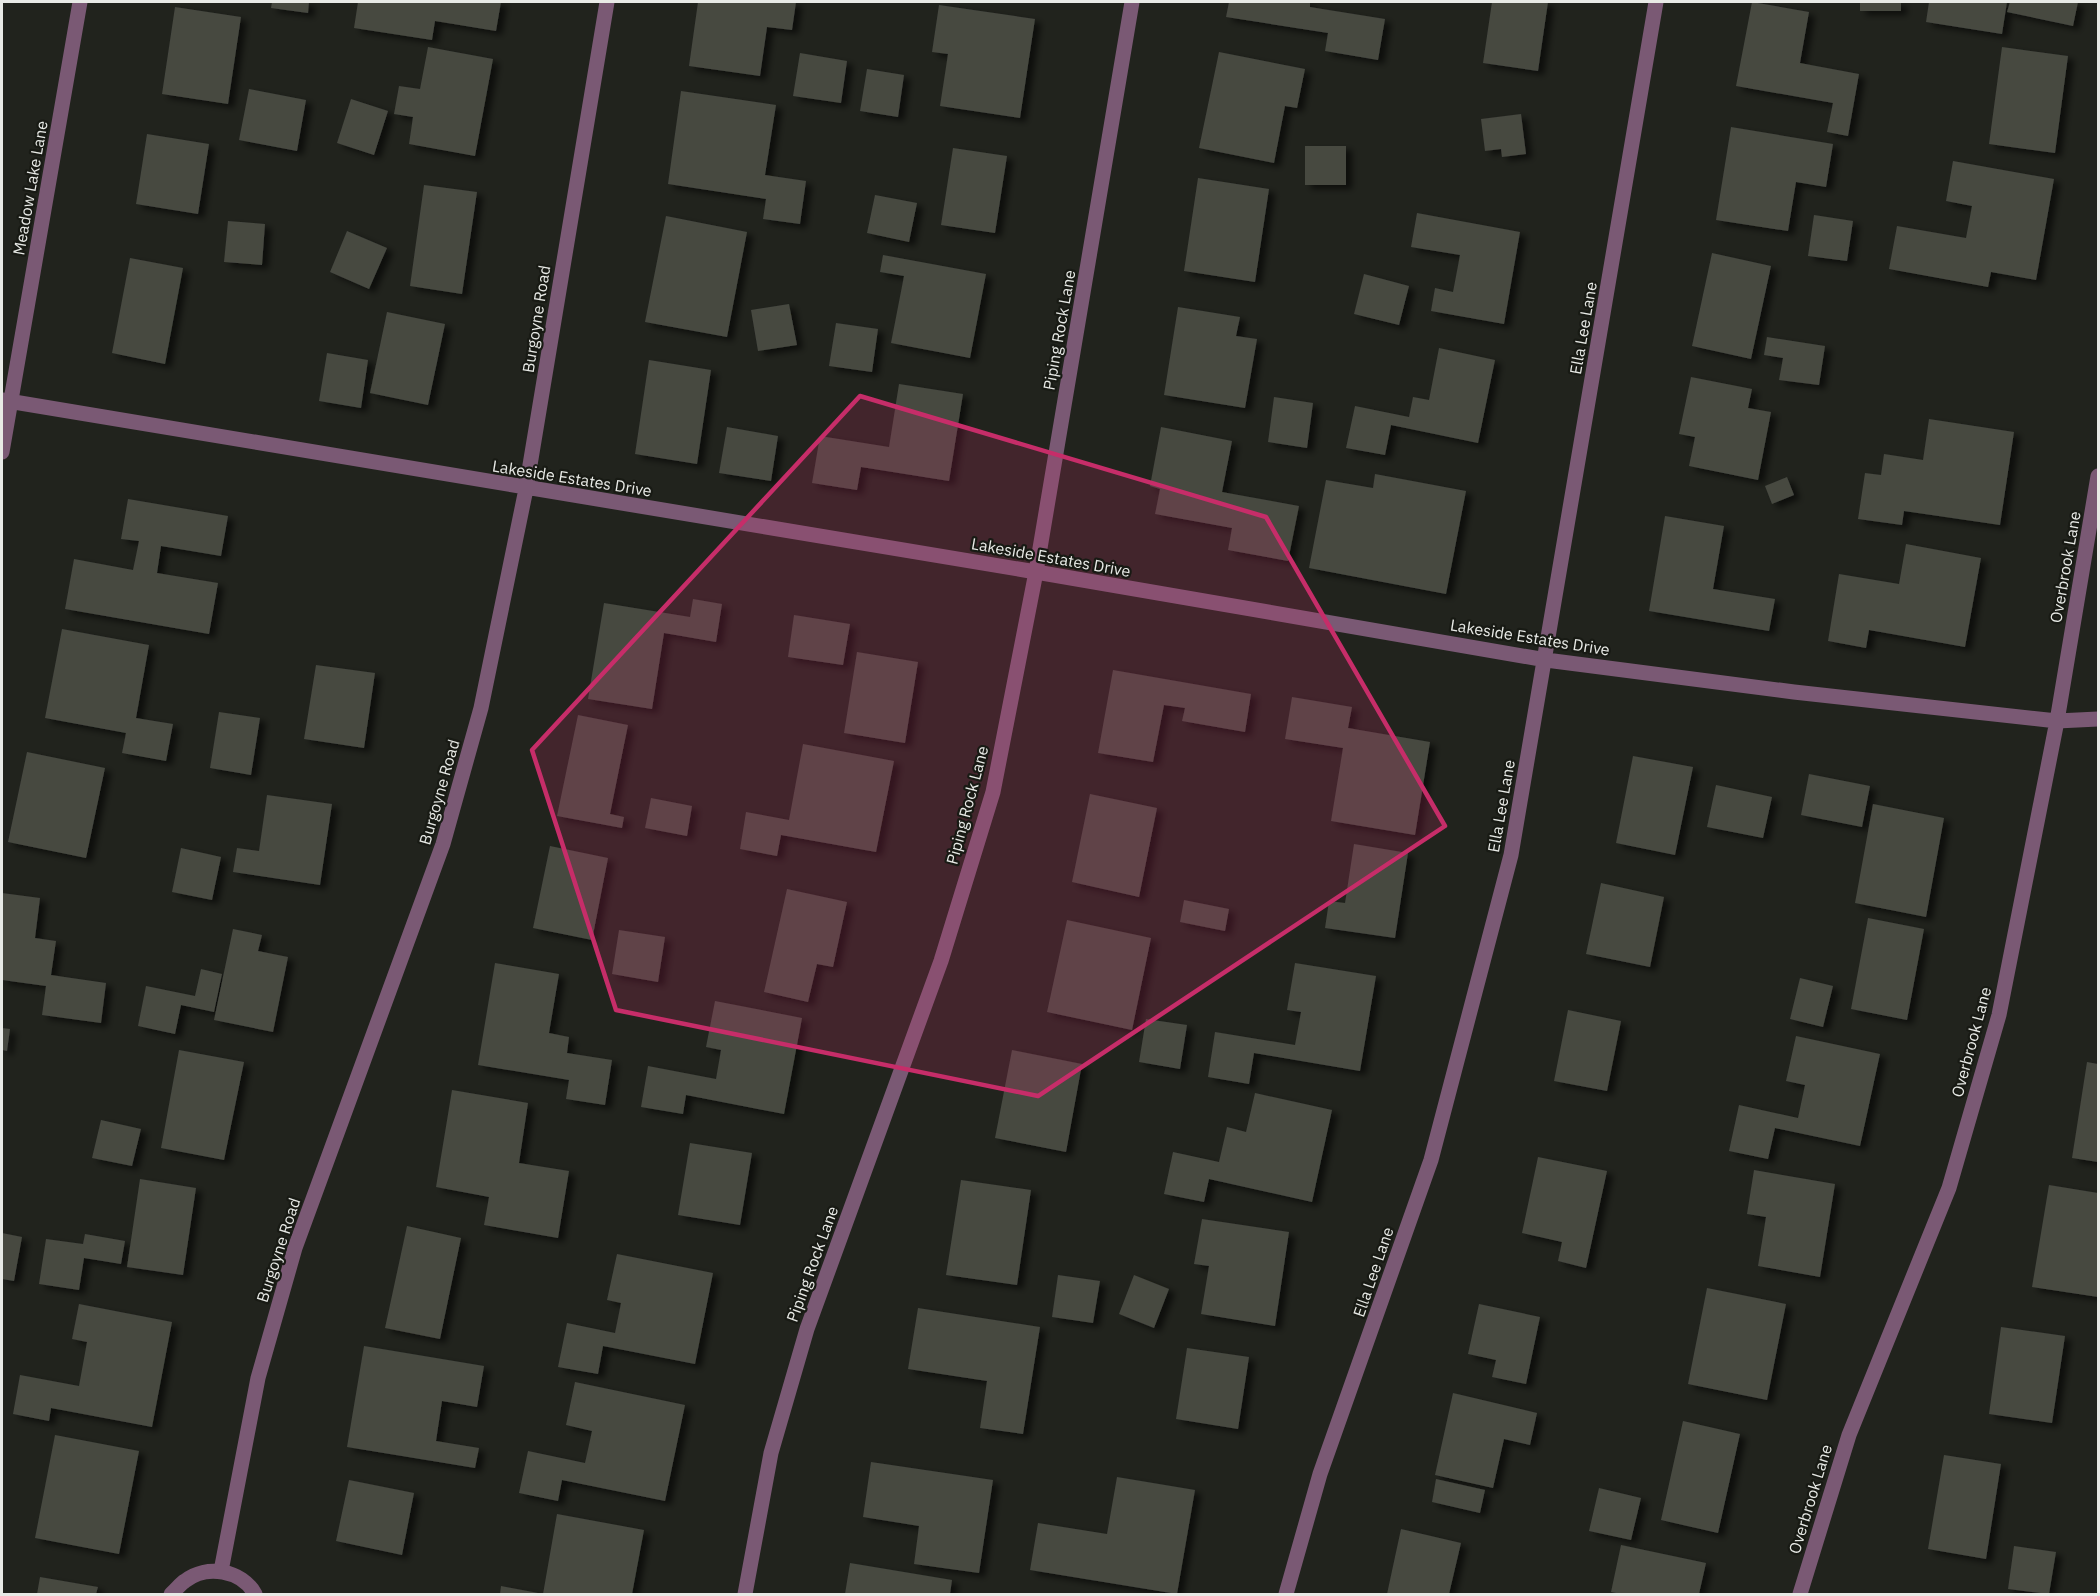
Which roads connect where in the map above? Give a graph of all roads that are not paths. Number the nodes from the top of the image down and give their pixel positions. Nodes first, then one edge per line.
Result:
1 (80, 2) edge
2 (607, 2) edge
3 (1132, 2) edge
4 (1656, 2) edge
5 (6, 401) edge
6 (2, 452) edge
7 (2098, 476) edge
8 (526, 489) junction
9 (1036, 572) junction
10 (1546, 660) junction
11 (2098, 719) edge
12 (2057, 721) junction
13 (221, 1571) junction
14 (171, 1594) edge
15 (255, 1594) edge
16 (744, 1594) edge
17 (1286, 1594) edge
18 (1800, 1594) edge

1 - 5 street, Meadow Lake Lane
2 - 8 street, Burgoyne Road
3 - 9 street, Piping Rock Lane
4 - 10 street, Ella Lee Lane
5 - 6 street, Meadow Lake Lane
5 - 8 street, Lakeside Estates Drive
7 - 12 street, Overbrook Lane
8 - 9 street, Lakeside Estates Drive
8 - 13 street, Burgoyne Road
9 - 10 street, Lakeside Estates Drive
9 - 16 street, Piping Rock Lane
10 - 12 street, Lakeside Estates Drive
10 - 17 street, Ella Lee Lane
11 - 12 street, Lakeside Estates Drive
12 - 18 street, Overbrook Lane
13 - 14 street
13 - 15 street

